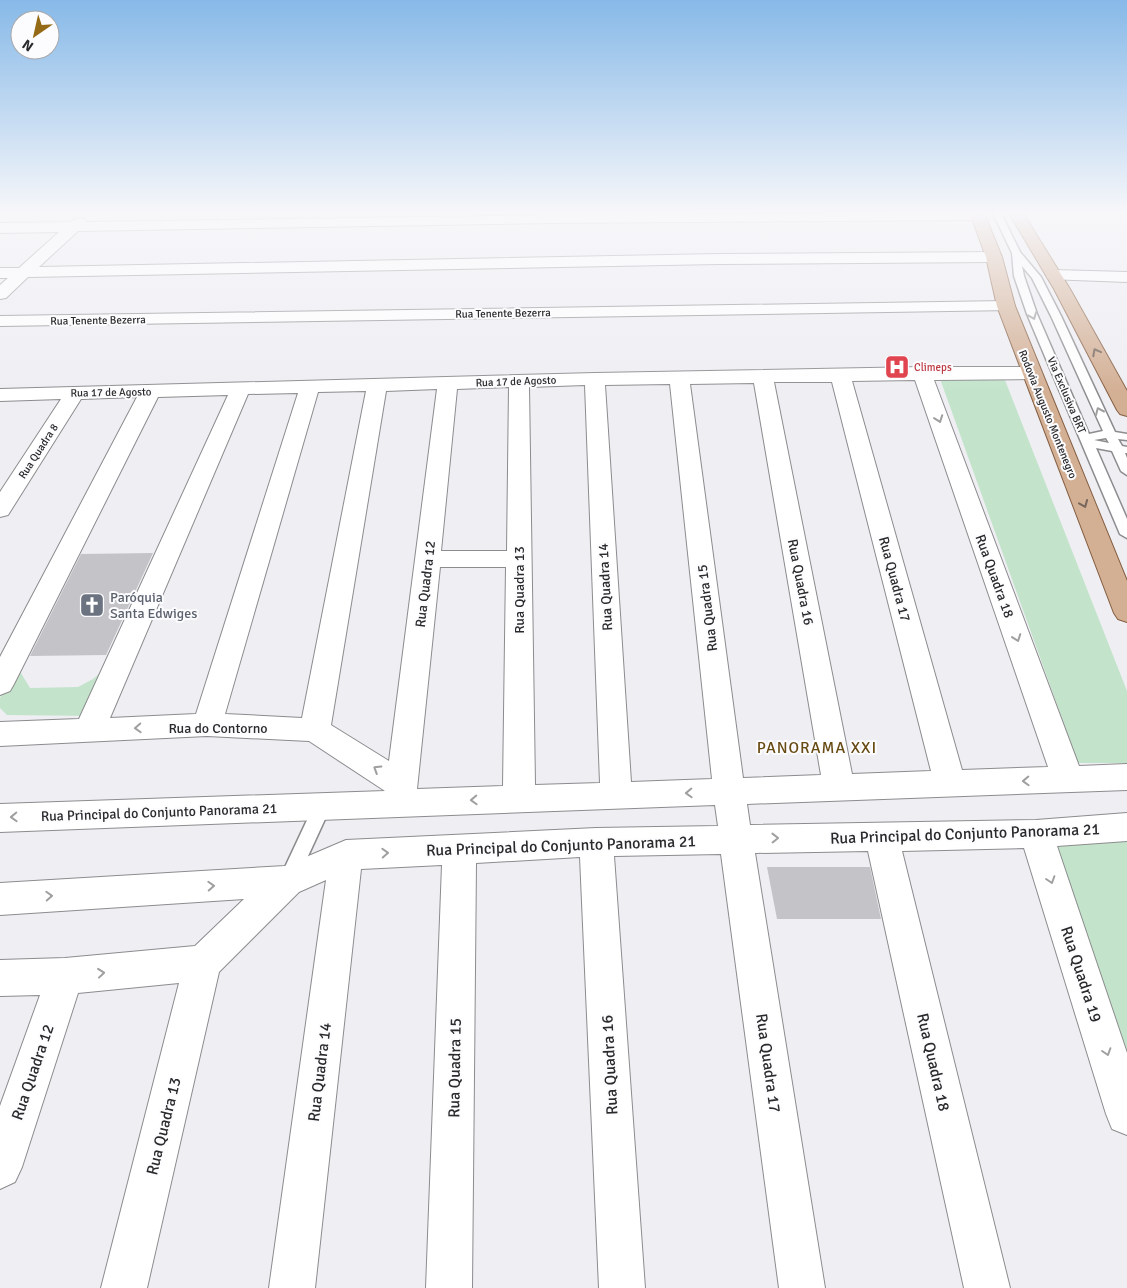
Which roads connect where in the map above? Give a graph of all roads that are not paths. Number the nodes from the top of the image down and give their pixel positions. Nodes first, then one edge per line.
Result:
1 (23, 273) edge
2 (998, 273) edge
3 (1019, 273) edge
4 (1033, 273) edge
5 (1053, 273) edge
6 (1127, 277) edge
7 (1058, 282) junction
8 (1127, 290) edge
9 (0, 294) edge
10 (1006, 306) junction
11 (0, 321) edge
12 (922, 373) junction
13 (1032, 373) junction
14 (840, 375) junction
15 (763, 376) junction
16 (679, 378) junction
17 (595, 379) junction
18 (519, 381) junction
19 (448, 383) junction
20 (377, 385) junction
21 (310, 387) junction
22 (241, 388) junction
23 (150, 392) junction
24 (76, 393) junction
25 (0, 394) edge
26 (1126, 406) edge
27 (1110, 436) junction
28 (1127, 437) edge
29 (1086, 440) junction
30 (1122, 449) edge
31 (1127, 470) edge
32 (0, 510) edge
33 (1127, 534) edge
34 (428, 559) junction
35 (519, 560) junction
36 (1127, 612) edge
37 (0, 684) edge
38 (207, 725) junction
39 (315, 730) junction
40 (89, 731) junction
41 (0, 734) edge
42 (1127, 778) edge
43 (1068, 780) junction
44 (950, 784) junction
45 (840, 788) junction
46 (729, 791) junction
47 (401, 794) junction
48 (616, 795) junction
49 (519, 799) junction
50 (322, 806) junction
51 (0, 818) edge
52 (1127, 827) edge
53 (1036, 834) junction
54 (882, 837) junction
55 (737, 838) junction
56 (596, 842) junction
57 (460, 849) junction
58 (346, 855) junction
59 (288, 881) junction
60 (0, 899) edge
61 (203, 963) junction
62 (65, 976) junction
63 (0, 978) edge
64 (1127, 1114) edge
65 (0, 1167) edge
66 (124, 1288) edge
67 (292, 1288) edge
68 (449, 1288) edge
69 (622, 1288) edge
70 (802, 1288) edge
71 (987, 1288) edge

1 - 9 street
2 - 10 main road, Rodovia Augusto Montenegro
3 -> 29 lane, Via Exclusiva BRT
27 -> 4 lane, Via Exclusiva BRT
5 - 7 main road
6 - 7 street
7 - 8 street
26 -> 7 main road
10 - 11 street, Rua Tenente Bezerra
10 - 13 main road, Rodovia Augusto Montenegro
12 - 13 street, Rua 17 de Agosto
12 - 14 street, Rua 17 de Agosto
12 -> 43 street, Rua Quadra 18
13 -> 36 main road, Rodovia Augusto Montenegro
14 - 15 street, Rua 17 de Agosto
14 - 44 street, Rua Quadra 17
15 - 16 street, Rua 17 de Agosto
15 - 45 street, Rua Quadra 16
16 - 17 street, Rua 17 de Agosto
16 - 46 street, Rua Quadra 15
17 - 18 street, Rua 17 de Agosto
17 - 48 street, Rua Quadra 14
18 - 19 street, Rua 17 de Agosto
18 - 35 street, Rua Quadra 13
19 - 20 street, Rua 17 de Agosto
19 - 34 street, Rua Quadra 12
20 - 21 street, Rua 17 de Agosto
20 - 39 street
21 - 22 street, Rua 17 de Agosto
21 - 38 street
22 - 23 street, Rua 17 de Agosto
22 - 40 street
23 - 24 street, Rua 17 de Agosto
23 - 37 street
24 - 25 street, Rua 17 de Agosto
24 - 32 street, Rua Quadra 8
27 - 28 lane
27 - 29 lane
27 - 30 lane, Via Exclusiva BRT
29 - 30 lane
29 - 33 lane, Via Exclusiva BRT
30 - 31 lane, Via Exclusiva BRT
34 - 35 street
34 - 47 street, Rua Quadra 12
35 - 49 street, Rua Quadra 13
38 - 39 street, Rua do Contorno
38 -> 40 street, Rua do Contorno
47 -> 39 street, Rua do Contorno
40 - 41 street, Rua do Contorno
42 - 43 street, Rua Principal do Conjunto Panorama 21
43 -> 44 street, Rua Principal do Conjunto Panorama 21
44 - 45 street, Rua Principal do Conjunto Panorama 21
45 - 46 street, Rua Principal do Conjunto Panorama 21
46 -> 48 street, Rua Principal do Conjunto Panorama 21
46 - 55 street, Rua Quadra 15
49 -> 47 street, Rua Principal do Conjunto Panorama 21
47 - 50 street, Rua Principal do Conjunto Panorama 21
48 - 49 street, Rua Principal do Conjunto Panorama 21
50 -> 51 street, Rua Principal do Conjunto Panorama 21
50 - 59 lane
52 - 53 street, Rua Principal do Conjunto Panorama 21
53 - 54 street, Rua Principal do Conjunto Panorama 21
53 -> 64 street, Rua Quadra 19
55 -> 54 street, Rua Principal do Conjunto Panorama 21
54 - 71 street, Rua Quadra 18
55 - 56 street, Rua Principal do Conjunto Panorama 21
55 - 70 street, Rua Quadra 17
56 - 57 street, Rua Principal do Conjunto Panorama 21
56 - 69 street, Rua Quadra 16
58 -> 57 street, Rua Principal do Conjunto Panorama 21
57 - 68 street, Rua Quadra 15
58 - 59 street, Rua Principal do Conjunto Panorama 21
58 - 67 street, Rua Quadra 14
60 -> 59 street, Rua Principal do Conjunto Panorama 21
59 - 61 street
62 -> 61 street
61 - 66 street, Rua Quadra 13
62 - 63 street
62 - 65 street, Rua Quadra 12

